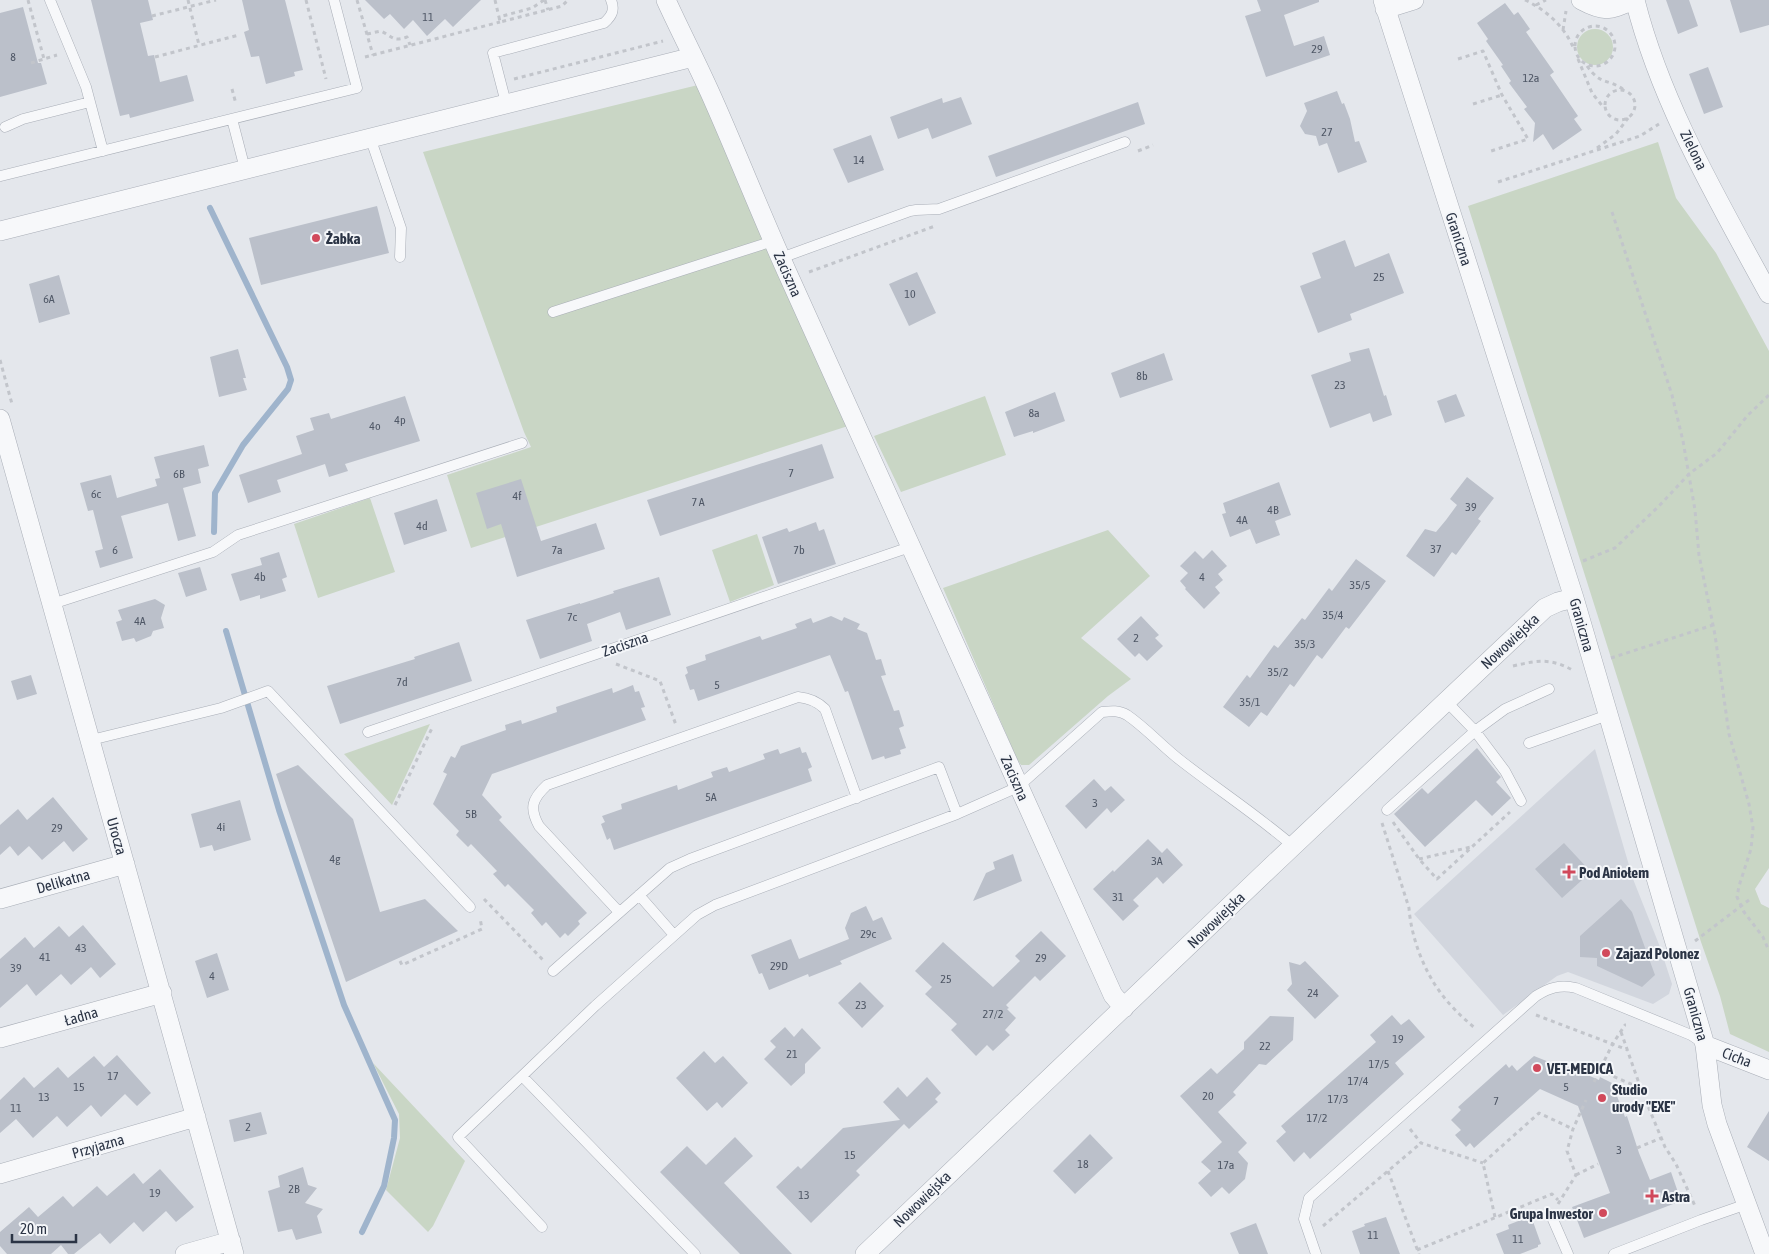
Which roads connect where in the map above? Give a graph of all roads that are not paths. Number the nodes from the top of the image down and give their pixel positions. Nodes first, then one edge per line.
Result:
1 (50, 0) edge
2 (334, 0) edge
3 (611, 0) edge
4 (666, 0) edge
5 (1414, 0) edge
6 (1581, 0) edge
7 (1634, 0) edge
8 (1384, 4) edge
9 (693, 57) junction
10 (90, 102) junction
11 (506, 103) junction
12 (232, 119) junction
13 (5, 127) dead end
14 (370, 137) junction
15 (1125, 142) dead end
16 (103, 151) junction
17 (245, 169) junction
18 (1, 176) edge
19 (0, 231) edge
20 (773, 241) junction
21 (400, 257) dead end
22 (781, 258) junction
23 (1769, 294) edge
24 (553, 312) dead end
25 (0, 419) edge
26 (522, 443) dead end
27 (910, 547) junction
28 (1574, 598) junction
29 (52, 604) junction
30 (1549, 688) dead end
31 (1446, 701) junction
32 (1608, 715) junction
33 (1474, 731) junction
34 (368, 732) dead end
35 (91, 740) junction
36 (1529, 743) dead end
37 (1018, 787) junction
38 (857, 798) junction
39 (1521, 801) road end
40 (957, 814) junction
41 (1384, 814) road end
42 (1293, 846) junction
43 (125, 864) junction
44 (639, 895) junction
45 (0, 899) edge
46 (470, 907) road end
47 (619, 912) junction
48 (674, 935) junction
49 (553, 971) road end
50 (162, 993) junction
51 (1124, 1008) junction
52 (0, 1038) edge
53 (1705, 1045) junction
54 (1769, 1070) edge
55 (522, 1076) junction
56 (196, 1118) junction
57 (0, 1174) edge
58 (1747, 1204) junction
59 (1551, 1215) road end
60 (542, 1227) dead end
61 (233, 1247) edge
62 (185, 1254) edge
63 (695, 1254) edge
64 (865, 1254) edge
65 (1316, 1254) edge
66 (1568, 1254) edge
67 (1614, 1254) edge
68 (1765, 1254) edge

1 - 10 lane
2 - 12 lane
3 - 11 lane
4 - 9 street, Zaciszna
5 - 8 street
6 - 7 street
7 - 23 street, Zielona
8 - 28 street, Graniczna
9 - 11 street
9 - 20 street, Zaciszna
10 - 13 lane
10 - 16 lane
11 - 14 street
12 - 16 lane
12 - 17 lane
14 - 17 street
14 - 21 lane
15 - 22 lane
16 - 18 lane
17 - 19 street
20 - 22 street, Zaciszna
20 - 24 lane
22 - 27 street, Zaciszna
25 - 29 street, Urocza
26 - 29 lane
27 - 34 lane, Zaciszna
27 - 37 street, Zaciszna
28 - 31 street, Nowowiejska
28 - 32 street, Graniczna
29 - 35 street, Urocza
30 - 33 lane
31 - 33 lane
31 - 42 street, Nowowiejska
32 - 36 lane
32 - 53 street, Graniczna
33 - 39 lane
33 - 41 lane
35 - 43 street, Urocza
35 - 46 lane
37 - 40 lane
37 - 42 lane
37 - 51 street, Zaciszna
38 - 40 lane
38 - 44 lane
38 - 47 lane
40 - 48 lane
42 - 51 street, Nowowiejska
43 - 45 street, Delikatna
43 - 50 street, Urocza
44 - 47 lane
44 - 48 lane
47 - 49 lane
48 - 55 lane
50 - 52 street, Ładna
50 - 56 street, Urocza
51 - 64 street, Nowowiejska
53 - 54 street, Cicha
53 - 58 street, Graniczna
53 - 65 lane
55 - 60 lane
55 - 63 lane
56 - 57 street, Przyjazna
56 - 61 street, Urocza
58 - 67 lane
58 - 68 street, Graniczna
59 - 66 lane
61 - 62 street

